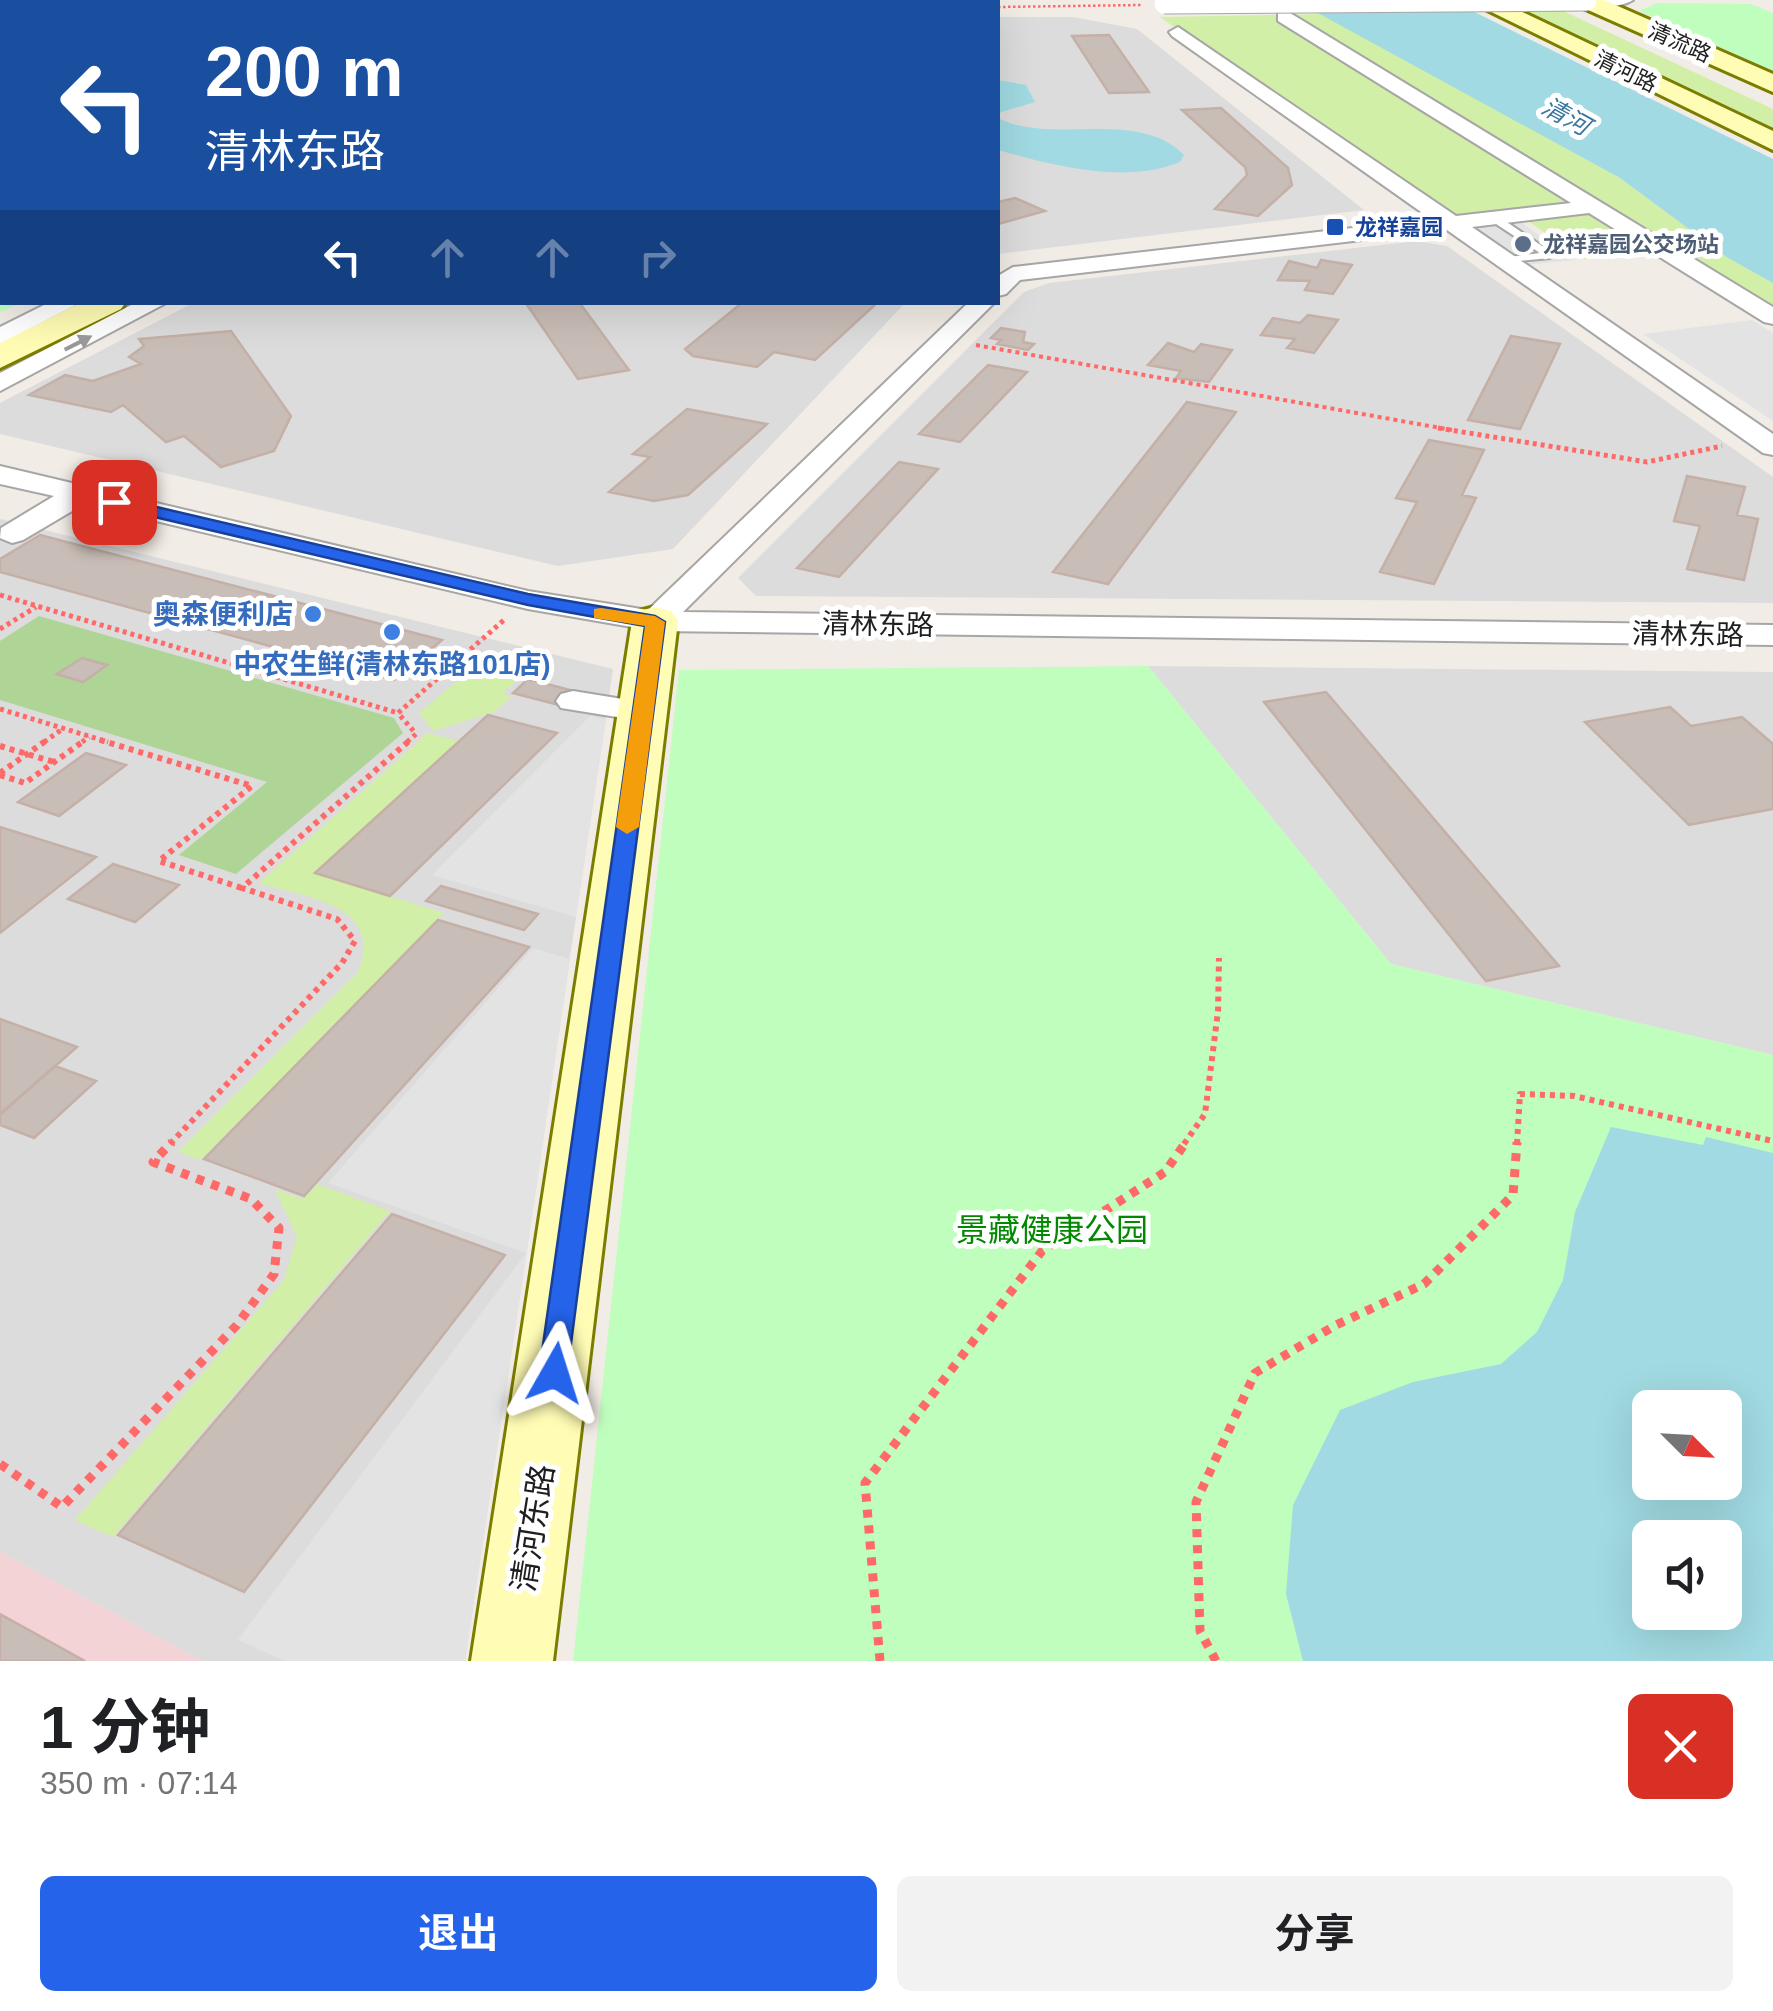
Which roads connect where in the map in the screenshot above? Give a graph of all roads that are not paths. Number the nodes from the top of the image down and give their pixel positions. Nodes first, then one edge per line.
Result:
1 (1479, 0) edge
2 (1587, 0) edge
3 (1625, 0) edge
4 (1164, 4) road end
5 (1284, 17) dead end
6 (1178, 32) dead end
7 (1773, 84) edge
8 (1773, 142) edge
9 (1589, 206) junction
10 (1494, 218) junction
11 (1448, 224) junction
12 (1502, 261) junction
13 (1003, 278) edge
14 (64, 305) edge
15 (103, 305) edge
16 (150, 305) edge
17 (980, 305) edge
18 (1773, 317) edge
19 (0, 337) edge
20 (0, 356) edge
21 (0, 382) edge
22 (1766, 442) edge
23 (0, 475) edge
24 (79, 494) junction
25 (12, 534) dead end
26 (655, 622) junction
27 (1773, 635) edge
28 (574, 700) dead end
29 (632, 707) junction
30 (512, 1661) edge

1 - 8 street, 清河路
2 - 3 street
2 - 4 street, bridge
2 - 7 street, 清流路
5 - 9 street
6 - 11 street
9 - 10 street
9 - 18 street
10 - 11 street
10 - 12 lane
11 - 12 street
11 - 13 street
12 - 22 street
14 - 19 street
15 - 20 street
21 -> 16 street
17 - 26 street
23 - 24 street, 清林东路
24 - 25 street
24 - 26 street, 清林东路
26 - 27 street, 清林东路
26 - 29 street, 清河东路
28 - 29 street
29 - 30 street, 清河东路

